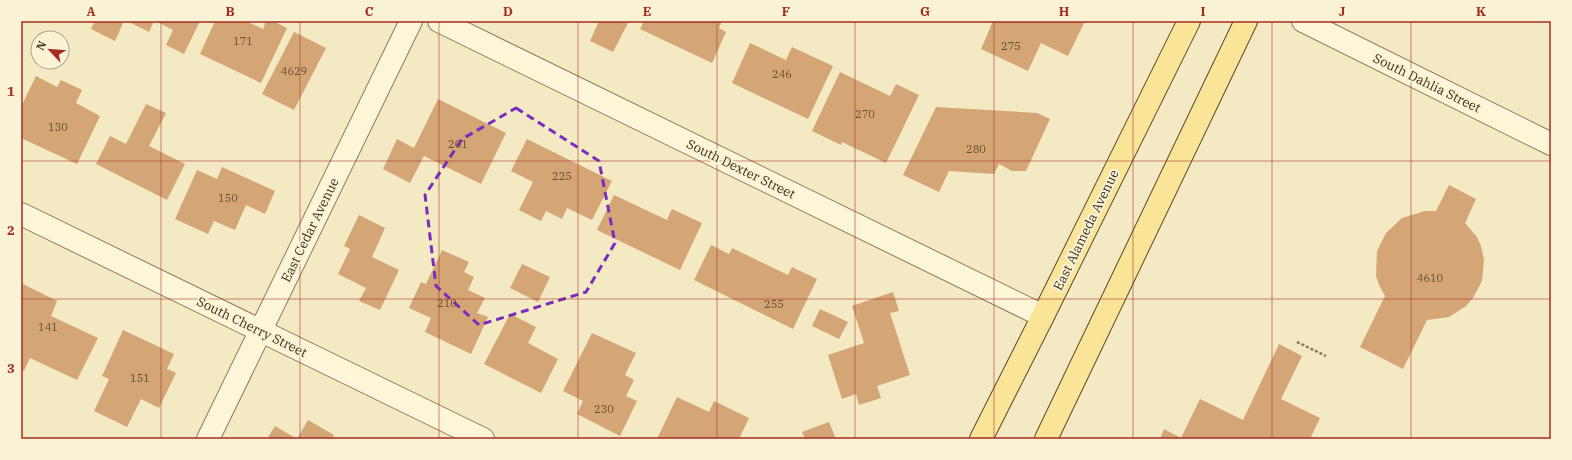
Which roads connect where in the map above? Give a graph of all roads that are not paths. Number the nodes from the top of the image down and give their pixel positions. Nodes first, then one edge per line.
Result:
1 (411, 21) edge
2 (439, 21) edge
3 (1189, 21) edge
4 (1246, 21) edge
5 (1303, 21) edge
6 (1551, 144) edge
7 (21, 214) edge
8 (1043, 316) junction
9 (261, 331) junction
10 (208, 439) edge
11 (483, 439) edge
12 (981, 439) edge
13 (1046, 439) edge

1 - 9 street, East Cedar Avenue
2 - 8 street, South Dexter Street
3 - 8 main road, East Alameda Avenue
4 - 13 main road
5 - 6 street, South Dahlia Street
7 - 9 street, South Cherry Street
8 - 12 main road, East Alameda Avenue
9 - 10 street, East Cedar Avenue
9 - 11 street, South Cherry Street

